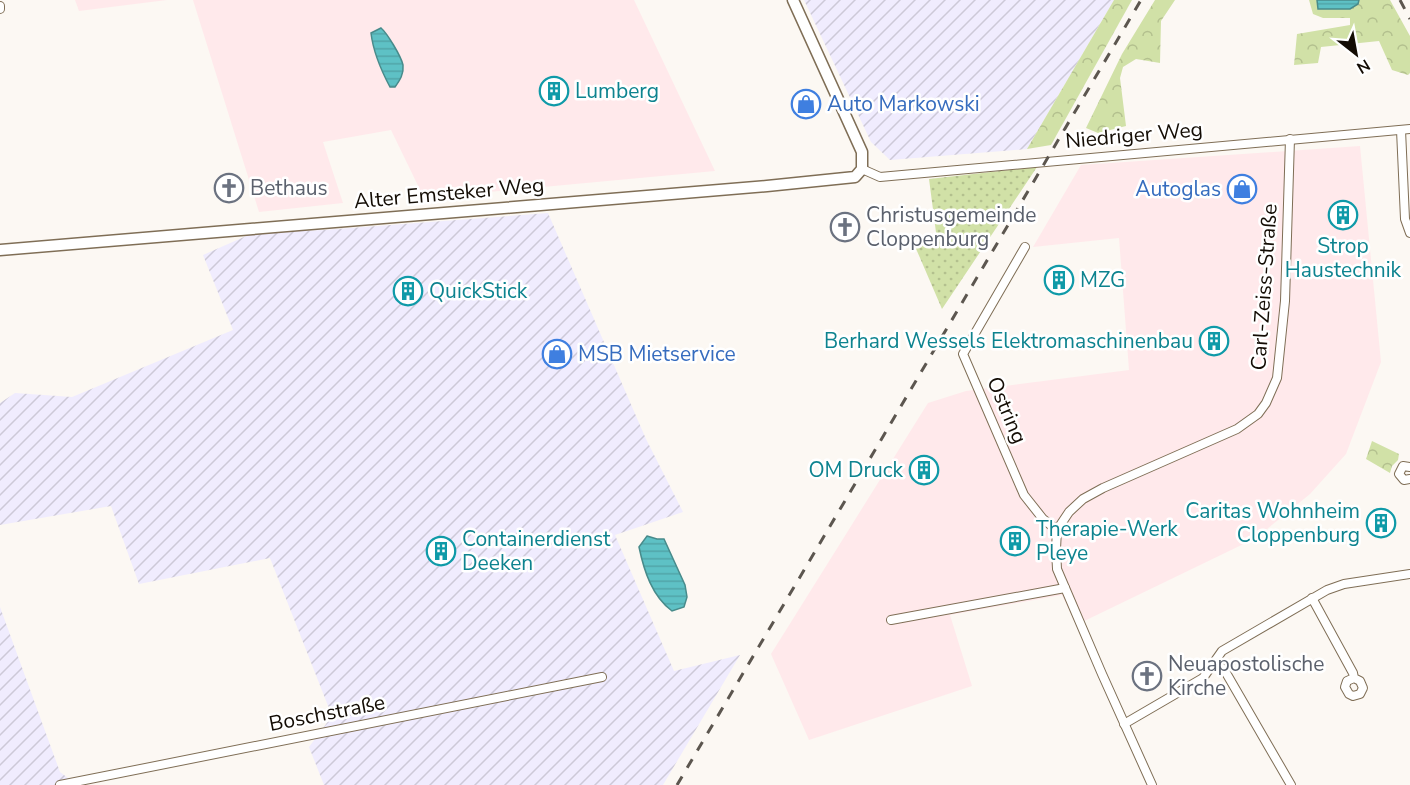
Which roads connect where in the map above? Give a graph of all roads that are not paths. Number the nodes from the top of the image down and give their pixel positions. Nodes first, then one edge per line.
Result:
1 (793, 0) edge
2 (1405, 129) edge
3 (1290, 140) junction
4 (862, 169) junction
5 (1410, 233) edge
6 (1025, 247) dead end
7 (0, 250) edge
8 (1410, 467) edge
9 (1410, 479) edge
10 (1057, 530) junction
11 (1410, 574) edge
12 (1065, 588) junction
13 (1312, 598) junction
14 (891, 620) dead end
15 (1215, 662) junction
16 (602, 676) dead end
17 (1354, 678) dead end
18 (1124, 724) junction
19 (60, 785) edge
20 (1152, 785) edge
21 (1291, 785) edge

1 - 4 street
2 - 3 street, Niedriger Weg
2 - 5 street
3 - 4 street, Niedriger Weg
3 - 10 street, Carl-Zeiss-Straße
4 - 7 street, Alter Emsteker Weg
6 - 10 street, Ostring
8 - 9 street
10 - 12 street
11 - 13 street
12 - 14 street
12 - 18 street
13 - 15 street
13 - 17 street
15 - 18 street
15 - 21 street
16 - 19 street, Boschstraße
18 - 20 street

